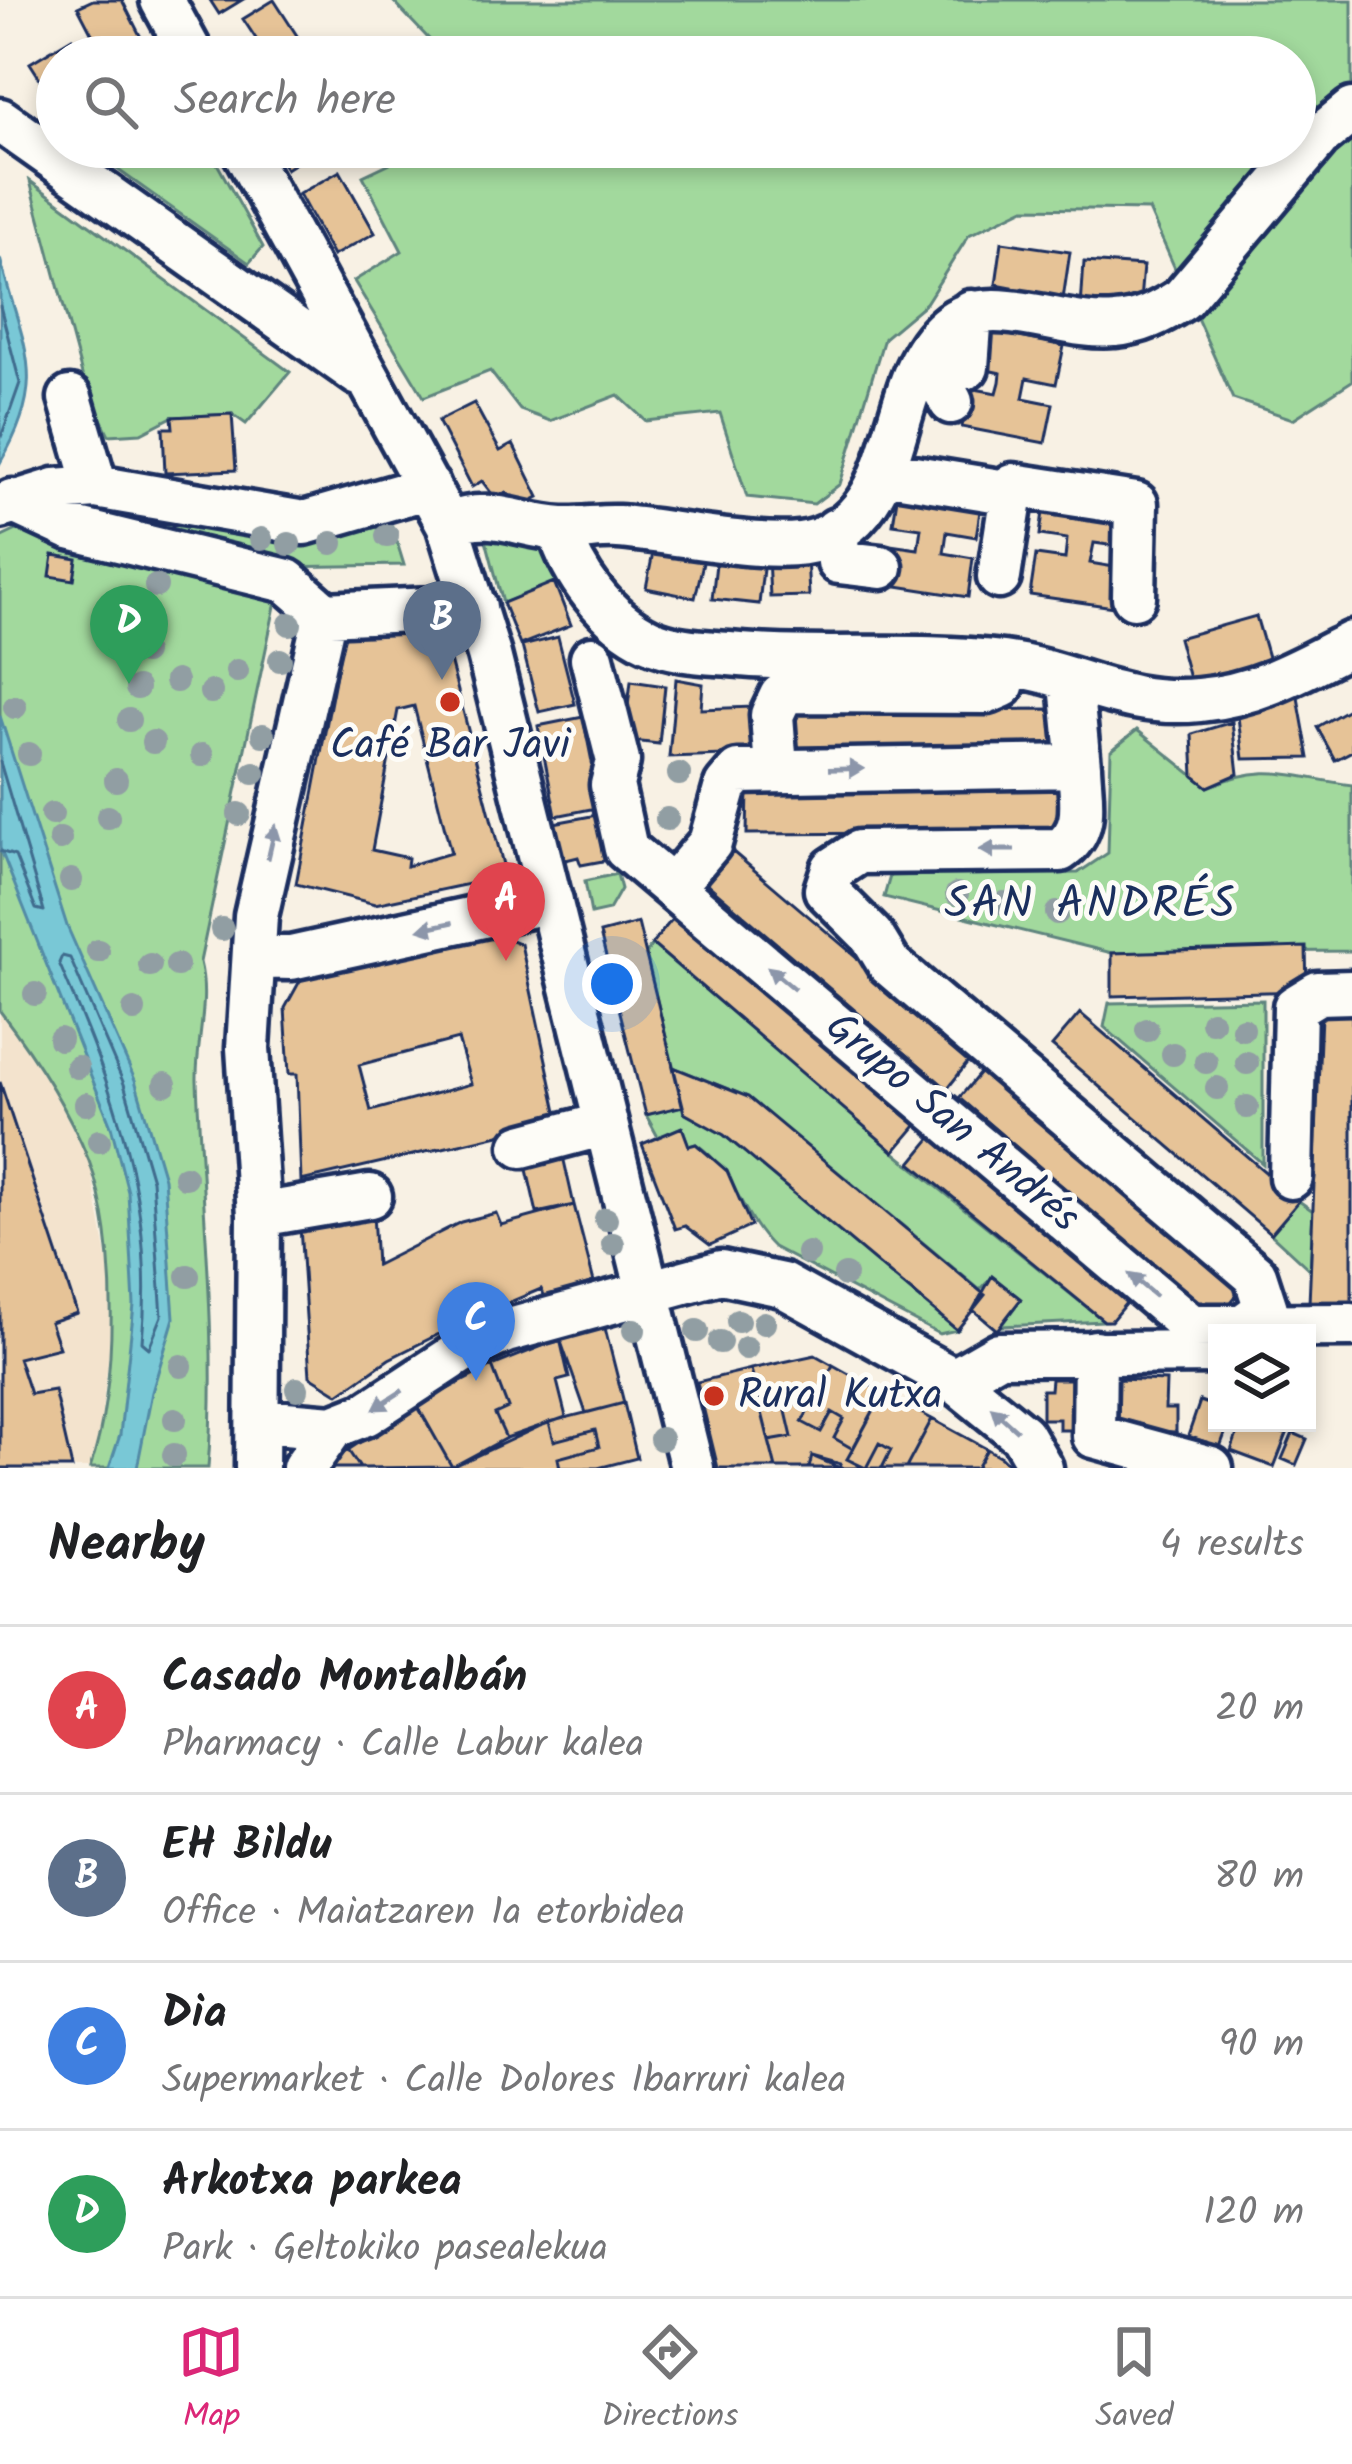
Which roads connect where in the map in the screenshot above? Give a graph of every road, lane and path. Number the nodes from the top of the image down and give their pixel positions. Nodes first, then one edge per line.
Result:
1 (162, 0) edge
2 (182, 36) edge
3 (1352, 110) edge
4 (0, 120) edge
5 (1316, 141) edge
6 (36, 146) edge
7 (68, 168) edge
8 (254, 168) edge
9 (1293, 168) edge
10 (971, 311) junction
11 (926, 356) junction
12 (375, 386) junction
13 (70, 398) dead end
14 (883, 472) junction
15 (96, 487) junction
16 (1012, 493) junction
17 (6, 504) edge
18 (438, 506) junction
19 (559, 529) junction
20 (836, 530) junction
21 (881, 567) dead end
22 (999, 578) dead end
23 (1134, 597) dead end
24 (475, 607) junction
25 (325, 614) junction
26 (1352, 643) edge
27 (592, 658) dead end
28 (1009, 664) junction
29 (1071, 684) junction
30 (1078, 766) junction
31 (776, 769) junction
32 (673, 886) junction
33 (550, 901) junction
34 (872, 936) junction
35 (254, 957) junction
36 (1352, 992) edge
37 (604, 1124) junction
38 (521, 1146) dead end
39 (1291, 1177) dead end
40 (370, 1196) dead end
41 (259, 1216) junction
42 (648, 1289) junction
43 (1248, 1324) edge
44 (1208, 1332) edge
45 (1324, 1334) edge
46 (1208, 1341) edge
47 (1095, 1352) junction
48 (1352, 1353) edge
49 (954, 1380) junction
50 (261, 1421) junction
51 (333, 1427) junction
52 (257, 1468) edge
53 (304, 1468) edge
54 (692, 1468) edge
55 (1041, 1468) edge
56 (1210, 1468) edge

1 - 2 street
3 - 5 street
4 - 6 street
7 - 12 street
8 - 12 street
9 - 10 street
10 - 11 street
10 - 11 street
11 - 14 street
12 - 18 street
13 - 15 street
14 - 16 street
14 - 20 street
15 - 17 street
15 - 18 street
16 - 22 street
16 - 23 street
17 - 25 street
18 - 19 street
18 - 24 street
19 - 20 street
19 - 28 street
20 - 21 street
24 - 25 street
24 - 33 street
35 -> 25 street
26 - 29 street
27 - 32 street, Grupo San Andrés
28 - 29 street
28 - 31 street
29 - 30 street
31 -> 30 street
30 -> 34 street, Grupo San Andrés
31 - 32 street
44 -> 32 street, Grupo San Andrés
33 -> 35 street
33 - 37 street
34 - 43 street, Grupo San Andrés
34 - 45 street, Grupo San Andrés
35 - 41 street
36 - 39 street
37 - 38 street
37 - 42 street
40 - 41 street
41 - 50 street
42 - 49 street
42 -> 51 street
42 - 54 street
45 - 48 street
46 - 47 street
47 - 49 street
47 - 56 street
55 -> 49 street
50 - 51 street
50 - 52 street
51 - 53 street

